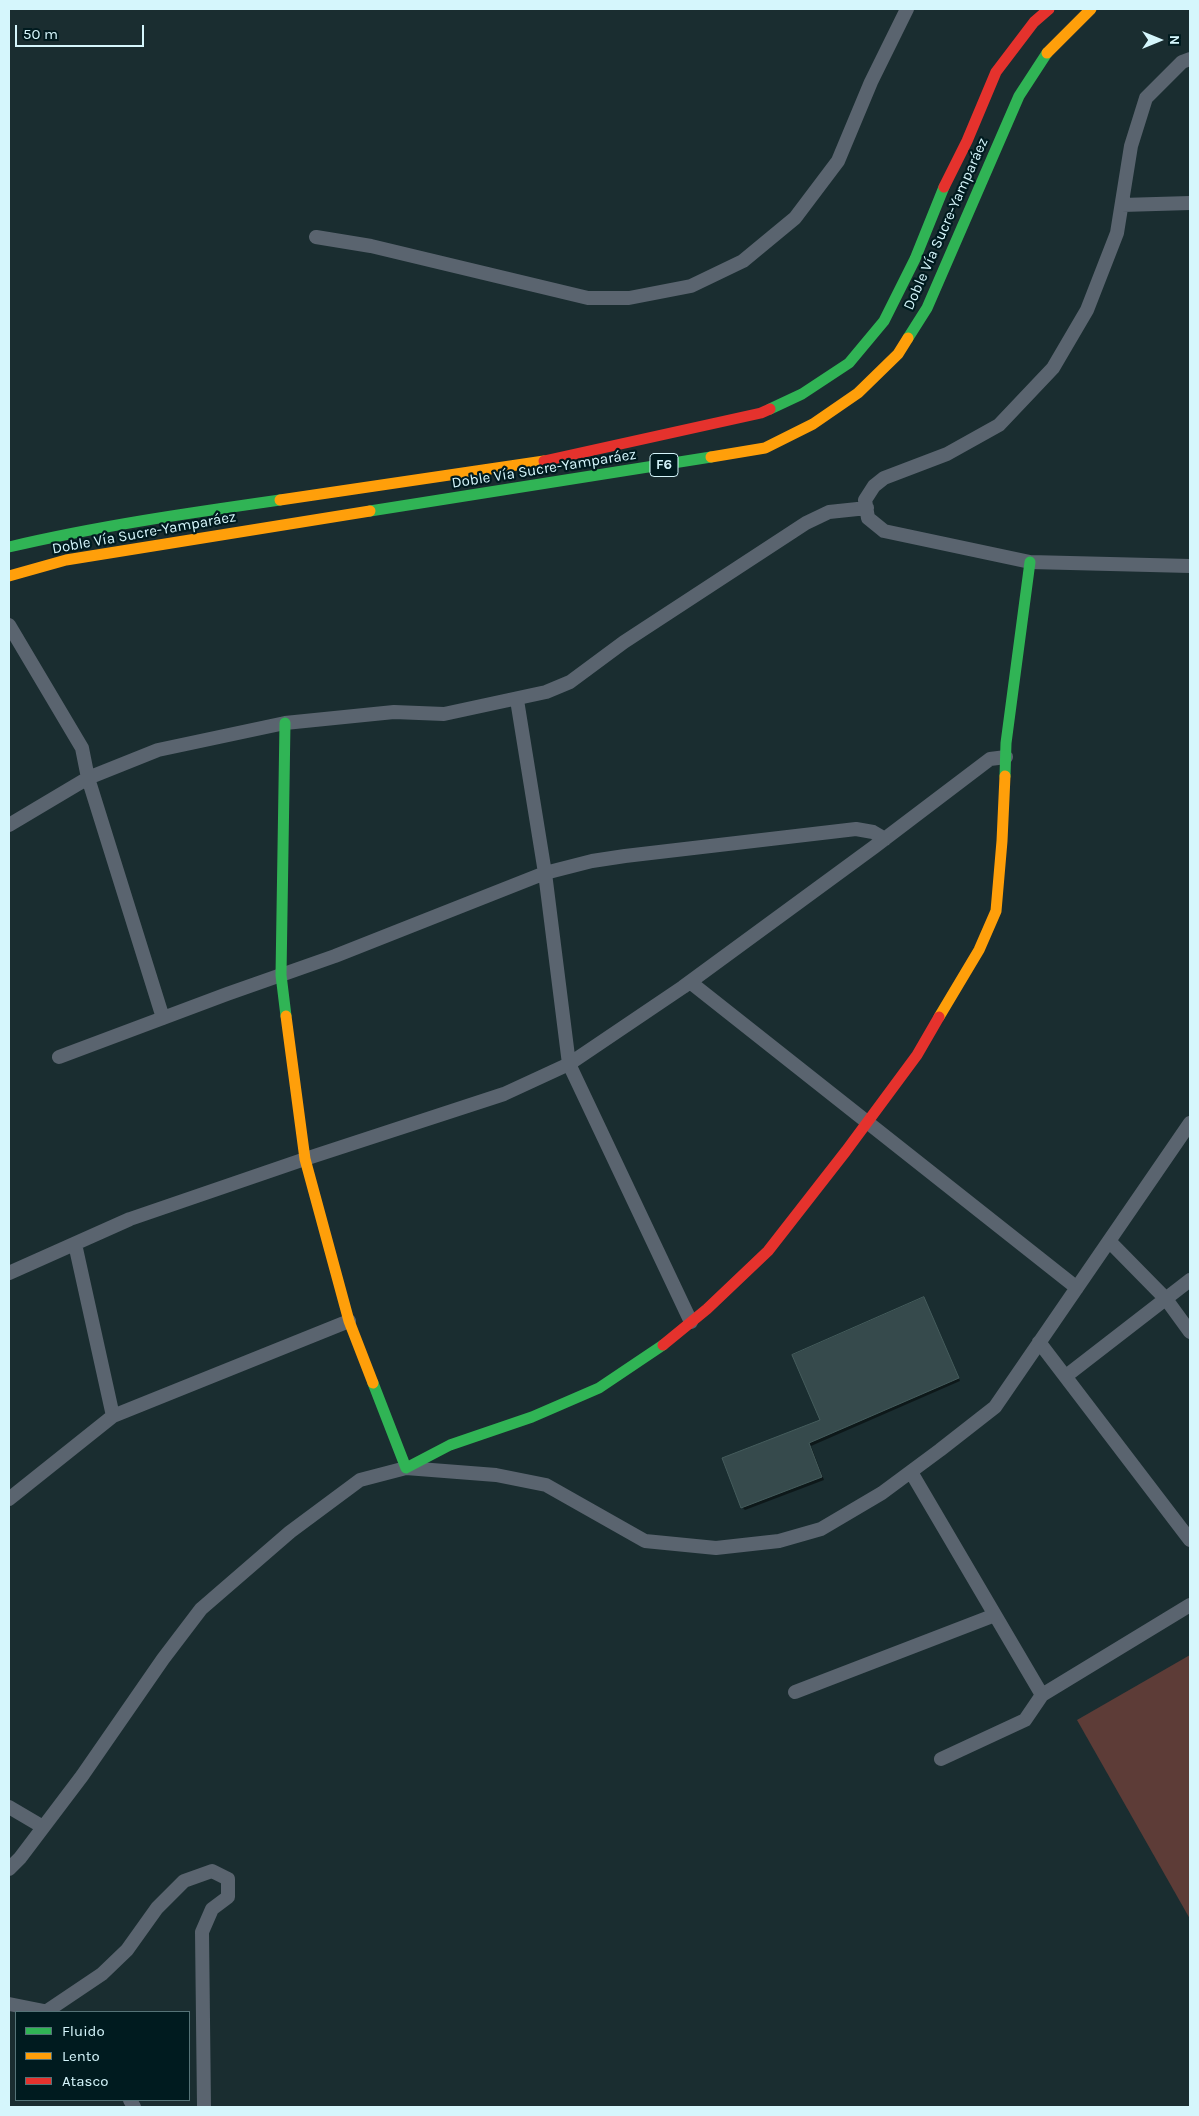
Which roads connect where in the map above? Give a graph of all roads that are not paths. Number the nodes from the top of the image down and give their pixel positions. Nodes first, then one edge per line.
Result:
1 (908, 9) edge
2 (1049, 9) edge
3 (1091, 9) edge
4 (1190, 59) edge
5 (1190, 203) edge
6 (1122, 205) junction
7 (316, 237) dead end
8 (866, 508) junction
9 (9, 547) edge
10 (1030, 562) junction
11 (1190, 566) edge
12 (9, 576) edge
13 (9, 625) edge
14 (517, 700) junction
15 (285, 723) junction
16 (1006, 757) junction
17 (88, 778) junction
18 (9, 825) edge
19 (885, 839) junction
20 (545, 873) junction
21 (282, 975) junction
22 (690, 982) junction
23 (163, 1018) junction
24 (58, 1057) dead end
25 (568, 1064) junction
26 (867, 1122) junction
27 (1189, 1127) edge
28 (305, 1159) junction
29 (1108, 1241) junction
30 (75, 1244) junction
31 (9, 1273) edge
32 (1190, 1280) edge
33 (1076, 1288) junction
34 (1166, 1298) junction
35 (349, 1320) junction
36 (691, 1322) junction
37 (1190, 1332) edge
38 (1040, 1342) junction
39 (1066, 1376) junction
40 (113, 1416) junction
41 (406, 1468) junction
42 (911, 1472) junction
43 (9, 1499) edge
44 (1190, 1540) edge
45 (1190, 1604) edge
46 (995, 1615) junction
47 (795, 1692) dead end
48 (1042, 1695) junction
49 (941, 1759) dead end
50 (9, 1807) edge
51 (43, 1827) junction
52 (9, 1869) edge
53 (9, 2004) edge
54 (48, 2011) edge
55 (204, 2107) edge

1 - 7 street
2 - 9 main road, Doble Vía Sucre-Yamparáez / F6
3 - 12 main road, Doble Vía Sucre-Yamparáez / F6
4 - 6 street
5 - 6 street
6 - 8 street
8 - 10 street
8 - 14 street
10 - 11 street
10 - 16 main road
13 - 17 street
14 - 15 street
14 - 20 street
15 - 17 street
15 - 21 main road
16 - 19 street
16 - 26 main road
17 - 18 street
17 - 23 street
19 - 20 street
19 - 22 street
20 - 21 street
20 - 25 street
21 - 23 street
21 - 28 main road
22 - 25 street
22 - 26 street
23 - 24 street
25 - 28 street
25 - 36 street
26 - 33 street
26 - 36 main road
27 - 29 street
28 - 30 street
28 - 35 main road
29 - 33 street
29 - 34 street
30 - 31 street
30 - 40 street
32 - 34 street
33 - 38 street
34 - 37 street
34 - 39 street
35 - 40 street
35 - 41 main road
36 - 41 main road
38 - 39 street
38 - 42 street
39 - 44 street
40 - 43 street
41 - 42 street
41 - 51 street
42 - 46 street
45 - 48 street
46 - 47 street
46 - 48 street
48 - 49 street
50 - 51 street
51 - 52 street
53 - 54 street
54 - 55 street

